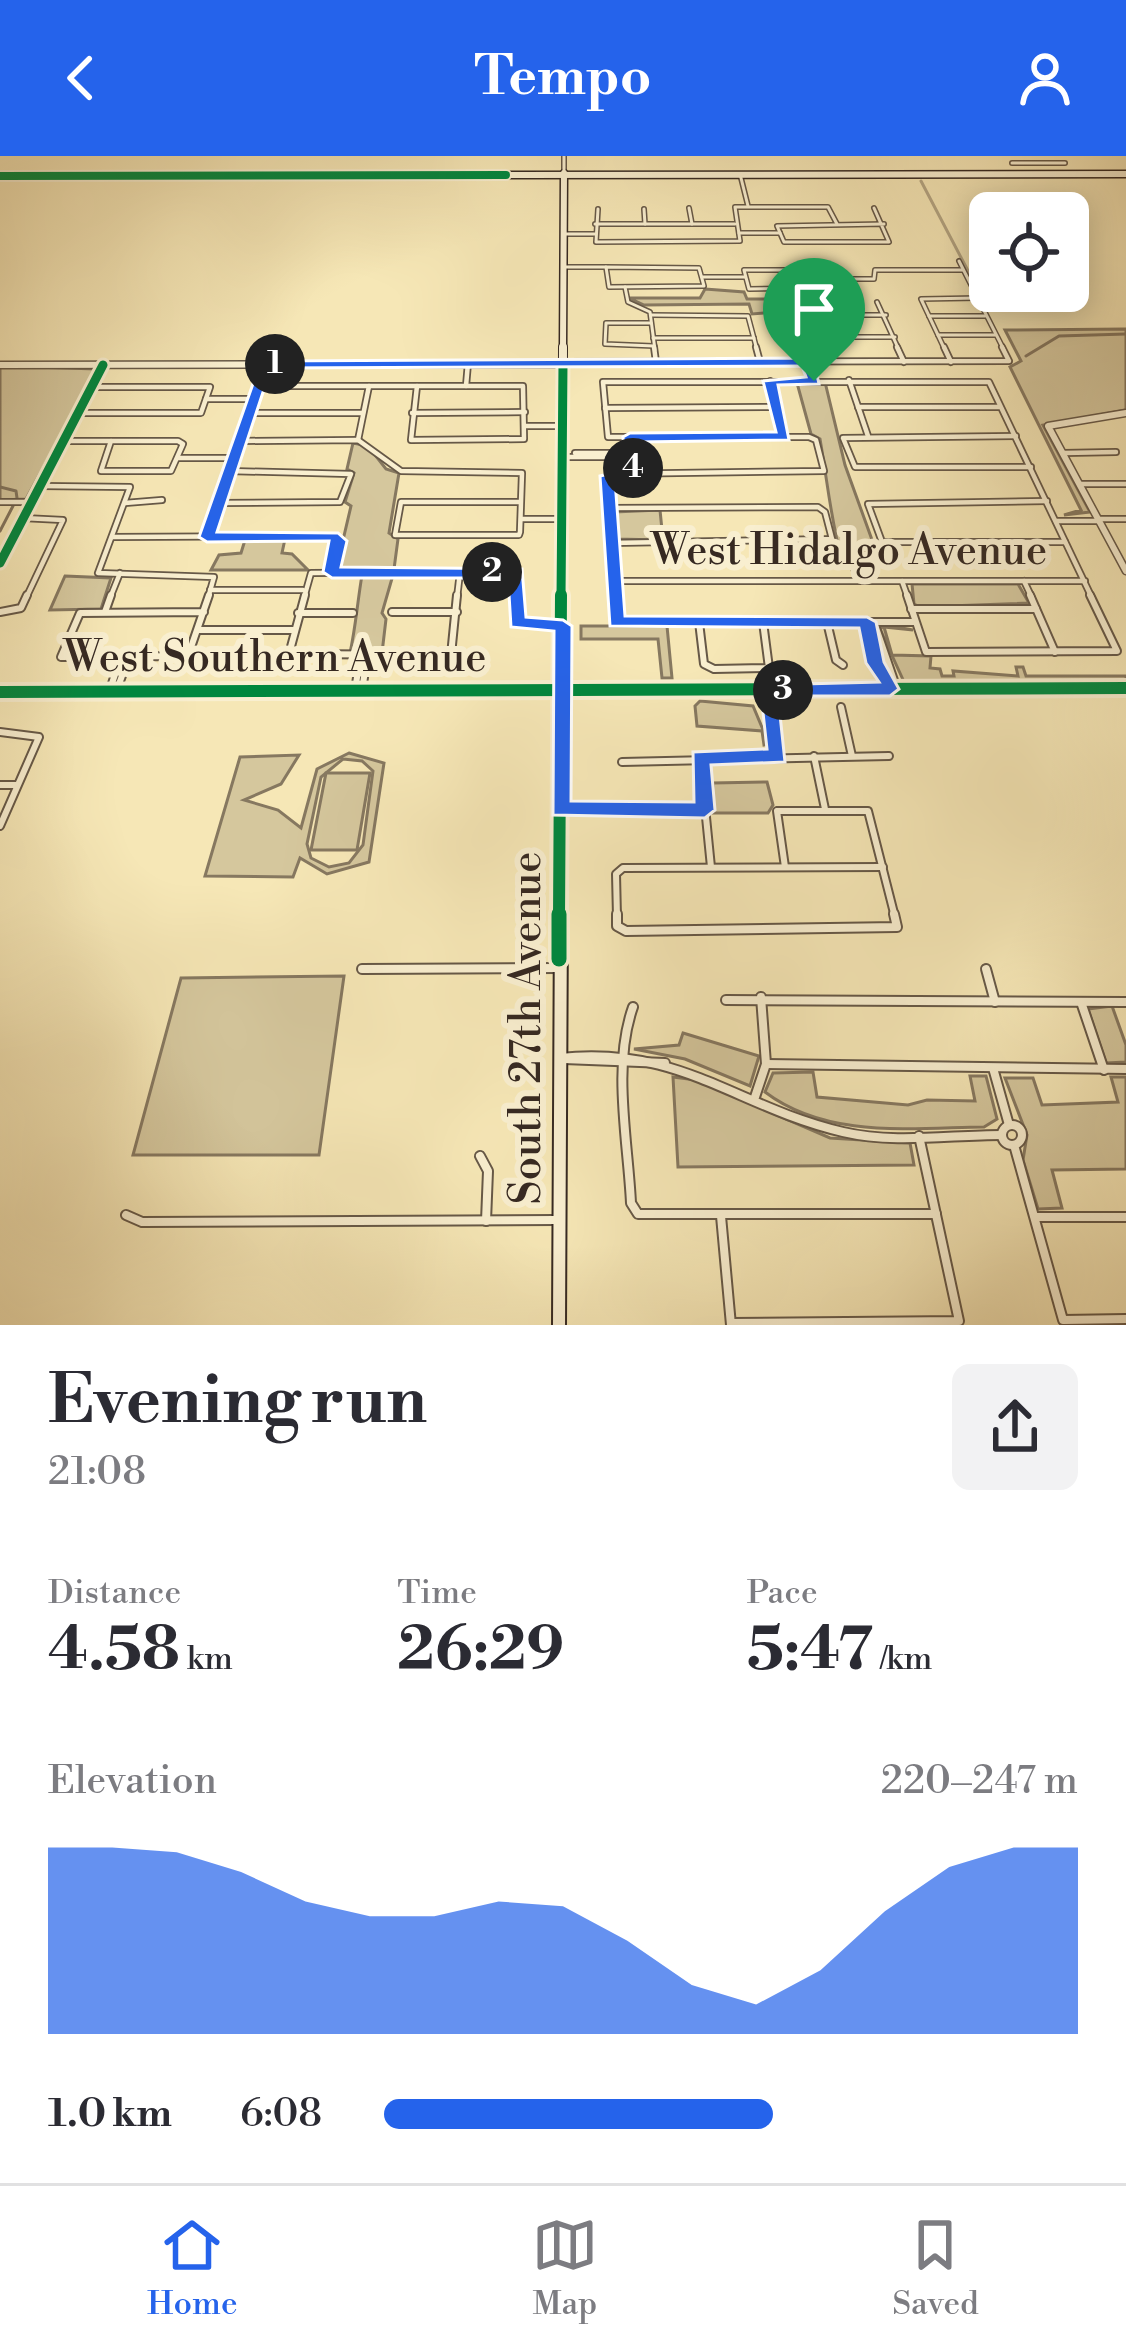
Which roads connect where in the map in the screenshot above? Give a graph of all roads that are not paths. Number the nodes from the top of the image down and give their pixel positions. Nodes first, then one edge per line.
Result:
1 (564, 156) edge
2 (1007, 156) edge
3 (1059, 156) edge
4 (1012, 163) junction
5 (1065, 163) junction
6 (564, 174) junction
7 (1020, 174) junction
8 (1073, 174) junction
9 (1126, 174) edge
10 (740, 175) junction
11 (0, 176) edge
12 (748, 207) junction
13 (598, 208) dead end
14 (644, 208) dead end
15 (689, 208) dead end
16 (874, 208) dead end
17 (595, 224) junction
18 (645, 224) junction
19 (692, 224) junction
20 (737, 224) junction
21 (837, 224) junction
22 (884, 224) junction
23 (565, 233) junction
24 (595, 233) junction
25 (739, 233) junction
26 (780, 233) junction
27 (959, 261) dead end
28 (564, 267) junction
29 (606, 267) junction
30 (917, 270) junction
31 (963, 270) junction
32 (702, 277) junction
33 (745, 277) junction
34 (920, 277) dead end
35 (834, 279) junction
36 (969, 281) edge
37 (625, 287) junction
38 (769, 289) junction
39 (969, 298) edge
40 (877, 302) dead end
41 (985, 312) edge
42 (794, 315) junction
43 (886, 315) junction
44 (929, 316) junction
45 (987, 316) junction
46 (651, 319) junction
47 (938, 335) junction
48 (997, 335) junction
49 (800, 337) junction
50 (895, 337) junction
51 (653, 338) junction
52 (754, 338) junction
53 (654, 346) junction
54 (656, 362) junction
55 (760, 362) junction
56 (807, 362) junction
57 (904, 362) junction
58 (951, 362) junction
59 (468, 363) junction
60 (563, 363) junction
61 (266, 364) junction
62 (0, 365) edge
63 (103, 365) junction
64 (849, 380) junction
65 (770, 381) junction
66 (812, 381) junction
67 (259, 386) junction
68 (369, 386) junction
69 (416, 386) junction
70 (466, 386) junction
71 (92, 387) junction
72 (206, 399) junction
73 (255, 399) junction
74 (777, 407) junction
75 (859, 407) junction
76 (1001, 407) junction
77 (605, 408) junction
78 (525, 412) junction
79 (78, 413) junction
80 (250, 413) junction
81 (363, 413) junction
82 (412, 413) junction
83 (1126, 413) edge
84 (525, 426) junction
85 (563, 426) junction
86 (784, 436) junction
87 (868, 436) junction
88 (1016, 436) junction
89 (630, 437) junction
90 (358, 440) junction
91 (111, 441) junction
92 (241, 441) junction
93 (63, 442) junction
94 (1116, 452) dead end
95 (1064, 453) junction
96 (563, 455) junction
97 (632, 455) junction
98 (177, 458) junction
99 (235, 458) junction
100 (1031, 467) junction
101 (229, 471) junction
102 (633, 474) junction
103 (1081, 484) junction
104 (1126, 484) edge
105 (40, 486) junction
106 (162, 500) dead end
107 (1047, 501) junction
108 (0, 502) edge
109 (32, 502) junction
110 (219, 502) junction
111 (521, 502) junction
112 (125, 503) junction
113 (609, 508) junction
114 (23, 518) junction
115 (521, 519) junction
116 (564, 519) junction
117 (1055, 519) junction
118 (1098, 519) junction
119 (1126, 519) edge
120 (111, 537) junction
121 (207, 537) junction
122 (1067, 542) junction
123 (611, 543) junction
124 (1122, 556) edge
125 (0, 563) edge
126 (1126, 571) edge
127 (332, 572) junction
128 (460, 572) junction
129 (120, 573) junction
130 (613, 581) junction
131 (902, 581) junction
132 (1024, 581) junction
133 (1085, 581) junction
134 (210, 590) junction
135 (303, 590) junction
136 (910, 609) junction
137 (1036, 609) junction
138 (0, 611) edge
139 (105, 612) junction
140 (204, 612) junction
141 (392, 612) dead end
142 (457, 612) junction
143 (298, 613) junction
144 (353, 613) dead end
145 (699, 622) junction
146 (763, 622) junction
147 (827, 622) junction
148 (870, 622) junction
149 (915, 622) junction
150 (563, 626) junction
151 (294, 629) junction
152 (198, 630) junction
153 (1055, 652) junction
154 (125, 657) junction
155 (364, 657) junction
156 (843, 665) dead end
157 (1126, 688) edge
158 (767, 689) junction
159 (893, 689) junction
160 (359, 691) junction
161 (562, 691) junction
162 (0, 692) edge
163 (112, 692) junction
164 (841, 707) dead end
165 (0, 732) edge
166 (852, 756) junction
167 (889, 756) dead end
168 (700, 757) junction
169 (778, 757) junction
170 (814, 757) junction
171 (622, 762) dead end
172 (0, 785) edge
173 (17, 785) junction
174 (561, 809) junction
175 (824, 809) junction
176 (705, 810) junction
177 (0, 826) edge
178 (711, 867) junction
179 (785, 867) junction
180 (883, 867) junction
181 (559, 968) junction
182 (362, 969) dead end
183 (986, 969) dead end
184 (760, 997) junction
185 (726, 1000) dead end
186 (995, 1002) junction
187 (1081, 1002) junction
188 (1126, 1002) edge
189 (633, 1007) dead end
190 (560, 1058) junction
191 (626, 1058) junction
192 (766, 1064) junction
193 (993, 1068) junction
194 (1104, 1070) junction
195 (1126, 1070) edge
196 (754, 1097) junction
197 (1009, 1124) junction
198 (1001, 1135) junction
199 (919, 1136) junction
200 (1014, 1145) junction
201 (480, 1156) dead end
202 (936, 1214) junction
203 (126, 1215) dead end
204 (721, 1216) junction
205 (1034, 1217) junction
206 (1126, 1217) edge
207 (560, 1220) junction
208 (486, 1221) junction
209 (1126, 1319) edge
210 (731, 1324) edge
211 (559, 1325) edge

1 - 6 street, South 27th Avenue
2 - 4 street
3 - 5 street
4 - 5 street
4 - 7 street
5 - 8 street
6 - 10 main road
6 - 11 main road
6 - 23 main road, South 27th Avenue
7 - 8 main road
7 - 10 main road
8 - 9 main road
10 - 12 street
12 - 20 street
12 - 21 street
13 - 17 street
14 - 18 street
15 - 19 street
16 - 22 street
17 - 18 street
17 - 24 street
18 - 19 street
19 - 20 street
20 - 25 street
21 - 22 street
21 - 26 street
22 - 26 street
23 - 24 street
23 - 28 main road, South 27th Avenue
24 - 25 street
25 - 26 street
27 - 31 street
28 - 29 street
28 - 60 main road, South 27th Avenue
29 - 32 street
29 - 37 street
30 - 31 street
30 - 34 street
30 - 35 street
31 - 36 street
32 - 33 street
32 - 37 street
33 - 35 street
33 - 38 street
35 - 38 street
37 - 46 street
38 - 42 street
39 - 44 street
40 - 43 street
41 - 45 street
42 - 43 street
42 - 49 street
43 - 50 street
44 - 45 street
44 - 47 street
45 - 48 street
46 - 51 street
46 - 52 street
46 - 53 street
47 - 48 street
47 - 58 street
48 - 58 street
49 - 50 street
49 - 56 street
50 - 57 street
51 - 52 street
51 - 53 street
52 - 55 street
53 - 54 street
54 - 55 street
54 - 60 street
55 - 56 street
56 - 57 street
56 - 66 street
57 - 58 street
59 - 60 street
59 - 61 street
59 - 70 street
60 - 85 main road, South 27th Avenue
61 - 63 street
61 - 67 street
62 - 63 street
63 - 71 street
64 - 66 street
64 - 75 street
64 - 76 street
65 - 66 street
65 - 74 street
65 - 77 street
67 - 68 street
67 - 73 street
68 - 69 street
68 - 81 street
69 - 70 street
69 - 82 street
70 - 78 street
71 - 72 street
71 - 79 street
72 - 73 street
72 - 79 street
73 - 80 street
74 - 77 street
74 - 86 street
75 - 76 street
75 - 87 street
76 - 88 street
77 - 89 street
78 - 82 street
78 - 84 street
79 - 93 street
80 - 81 street
80 - 92 street
81 - 90 street
82 - 84 street
83 - 95 street
84 - 85 street
85 - 96 main road, South 27th Avenue
86 - 89 street
86 - 102 street
87 - 88 street
87 - 100 street
88 - 100 street
89 - 97 street
90 - 92 street
90 - 111 street
91 - 93 street
91 - 98 street
91 - 98 street
92 - 99 street
93 - 105 street
94 - 95 street
95 - 103 street
96 - 97 street
96 - 116 main road, South 27th Avenue
97 - 102 street
98 - 99 street
99 - 101 street
100 - 107 street
101 - 110 street
101 - 110 street
102 - 113 street
103 - 104 street
103 - 118 street
105 - 109 street
105 - 112 street
106 - 112 street
107 - 117 street
107 - 122 street
108 - 109 street
109 - 114 street
110 - 121 street
111 - 115 street
111 - 115 street
112 - 120 street
113 - 123 street
113 - 123 street
114 - 125 street
114 - 138 street
115 - 116 street
116 - 150 main road, South 27th Avenue
117 - 118 street
117 - 122 street
118 - 119 street
118 - 124 street
120 - 121 street
120 - 129 street
121 - 127 street
122 - 133 street
123 - 130 street
124 - 126 street
127 - 128 street
127 - 135 street
128 - 142 street
128 - 150 street
129 - 134 street
129 - 139 street
130 - 131 street, West Hidalgo Avenue
130 - 145 street
131 - 132 street, West Hidalgo Avenue
131 - 136 street
132 - 133 street, West Hidalgo Avenue
132 - 137 street
133 - 153 street
134 - 135 street
134 - 140 street
135 - 143 street
136 - 137 street
136 - 149 street
137 - 153 street
139 - 140 street
139 - 154 street
140 - 152 street
141 - 142 street
142 - 155 street
143 - 144 street
143 - 151 street
145 - 146 street
145 - 146 street
146 - 147 street
147 - 148 street
147 - 156 street
148 - 149 street
148 - 159 street
149 - 153 street
150 - 161 main road, South 27th Avenue
151 - 152 street
151 - 155 street
152 - 154 street
154 - 163 street
155 - 160 street
157 - 159 main road, West Southern Avenue
158 - 159 main road, West Southern Avenue
158 - 161 main road, West Southern Avenue
158 - 169 street
160 - 161 main road, West Southern Avenue
160 - 163 main road, West Southern Avenue
161 - 174 main road, South 27th Avenue
162 - 163 main road, West Southern Avenue
164 - 166 street
165 - 173 street
166 - 167 street
166 - 170 street
168 - 169 street
168 - 171 street
168 - 176 street
169 - 170 street
170 - 175 street
172 - 173 street
173 - 177 street
174 - 176 street
174 - 181 main road, South 27th Avenue
175 - 179 street
175 - 180 street
176 - 178 street
178 - 179 street
178 - 180 street
179 - 180 street
181 - 182 street
181 - 190 main road, South 27th Avenue
183 - 186 street
184 - 185 street
184 - 186 street
184 - 192 street
186 - 187 street
187 - 188 street
187 - 194 street
189 - 191 street
190 - 191 street
190 - 207 main road, South 27th Avenue
191 - 196 street
191 - 204 street
192 - 193 street
192 - 196 street
193 - 194 street
193 - 197 street
194 - 195 street
196 - 199 street
197 - 198 street
197 - 200 street
198 - 199 street
198 - 200 street
199 - 202 street
200 - 205 street
201 - 208 street
202 - 204 street
202 - 210 street
203 - 208 street
204 - 210 street
205 - 206 street
205 - 209 street
207 - 208 street
207 - 211 main road, South 27th Avenue

